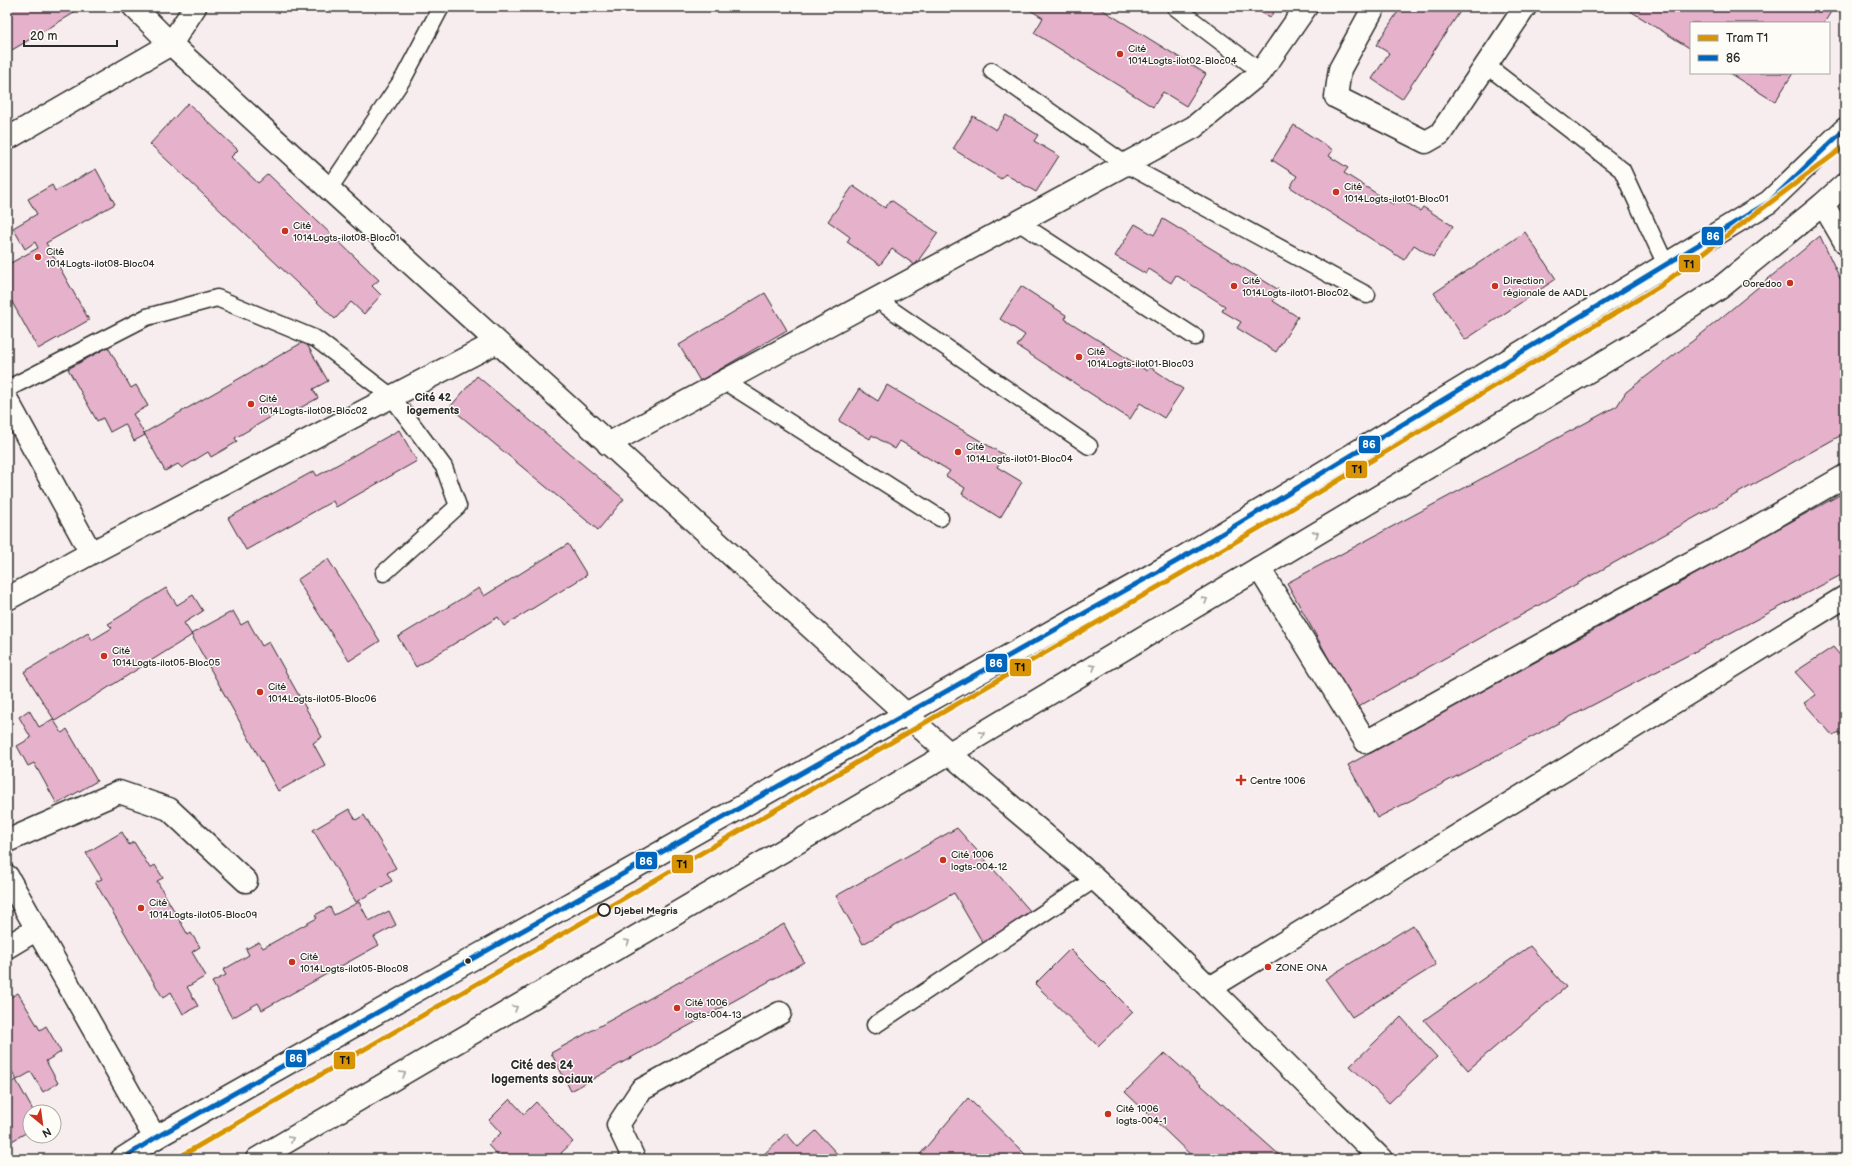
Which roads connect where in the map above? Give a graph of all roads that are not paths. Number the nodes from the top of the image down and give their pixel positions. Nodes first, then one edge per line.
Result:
1 (134, 7) edge
2 (195, 7) edge
3 (441, 7) edge
4 (1175, 7) edge
5 (1306, 7) edge
6 (1374, 7) edge
7 (1525, 7) edge
8 (172, 44) junction
9 (1486, 65) junction
10 (992, 71) dead end
11 (1261, 72) junction
12 (1845, 128) edge
13 (7, 139) edge
14 (1126, 164) junction
15 (1845, 184) edge
16 (329, 189) junction
17 (1823, 204) junction
18 (1018, 222) junction
19 (1845, 242) edge
20 (1666, 265) junction
21 (1367, 295) dead end
22 (876, 299) junction
23 (1195, 337) dead end
24 (497, 342) junction
25 (724, 381) junction
26 (7, 389) edge
27 (392, 397) junction
28 (7, 400) edge
29 (608, 444) junction
30 (1089, 446) dead end
31 (1845, 476) edge
32 (940, 518) dead end
33 (92, 553) junction
34 (1259, 568) junction
35 (384, 573) dead end
36 (1845, 597) edge
37 (7, 599) edge
38 (906, 714) junction
39 (948, 754) junction
40 (7, 841) edge
41 (7, 876) edge
42 (1095, 879) junction
43 (246, 881) dead end
44 (37, 929) junction
45 (7, 947) edge
46 (1210, 988) junction
47 (780, 1013) dead end
48 (875, 1025) dead end
49 (155, 1138) junction
50 (122, 1159) edge
51 (257, 1159) edge
52 (634, 1159) edge
53 (1382, 1159) edge

1 - 8 street
2 - 8 street
3 - 16 lane
4 - 11 lane
5 - 11 street
6 - 9 street
7 - 9 street
8 - 13 street
8 - 16 street
9 - 20 lane
10 - 14 lane
11 - 14 street
12 - 20 street
14 - 18 street
14 - 21 lane
15 - 17 street
16 - 24 street
17 - 19 street
34 -> 17 street
18 - 22 street
18 - 23 lane
20 - 38 street
22 - 25 street
22 - 30 lane
24 - 27 street
24 - 29 street
25 - 29 street
25 - 32 lane
26 - 27 lane
27 - 33 street
27 - 35 lane
28 - 33 street
29 - 38 street
31 - 34 street
33 - 37 street
39 -> 34 street
36 - 46 street
38 - 39 street
38 - 49 street
39 - 42 street
51 -> 39 street
40 - 43 street
41 - 44 street
42 - 46 street
42 - 48 lane
44 - 45 street
44 - 49 street
46 - 53 street
47 - 52 street
49 - 50 street

